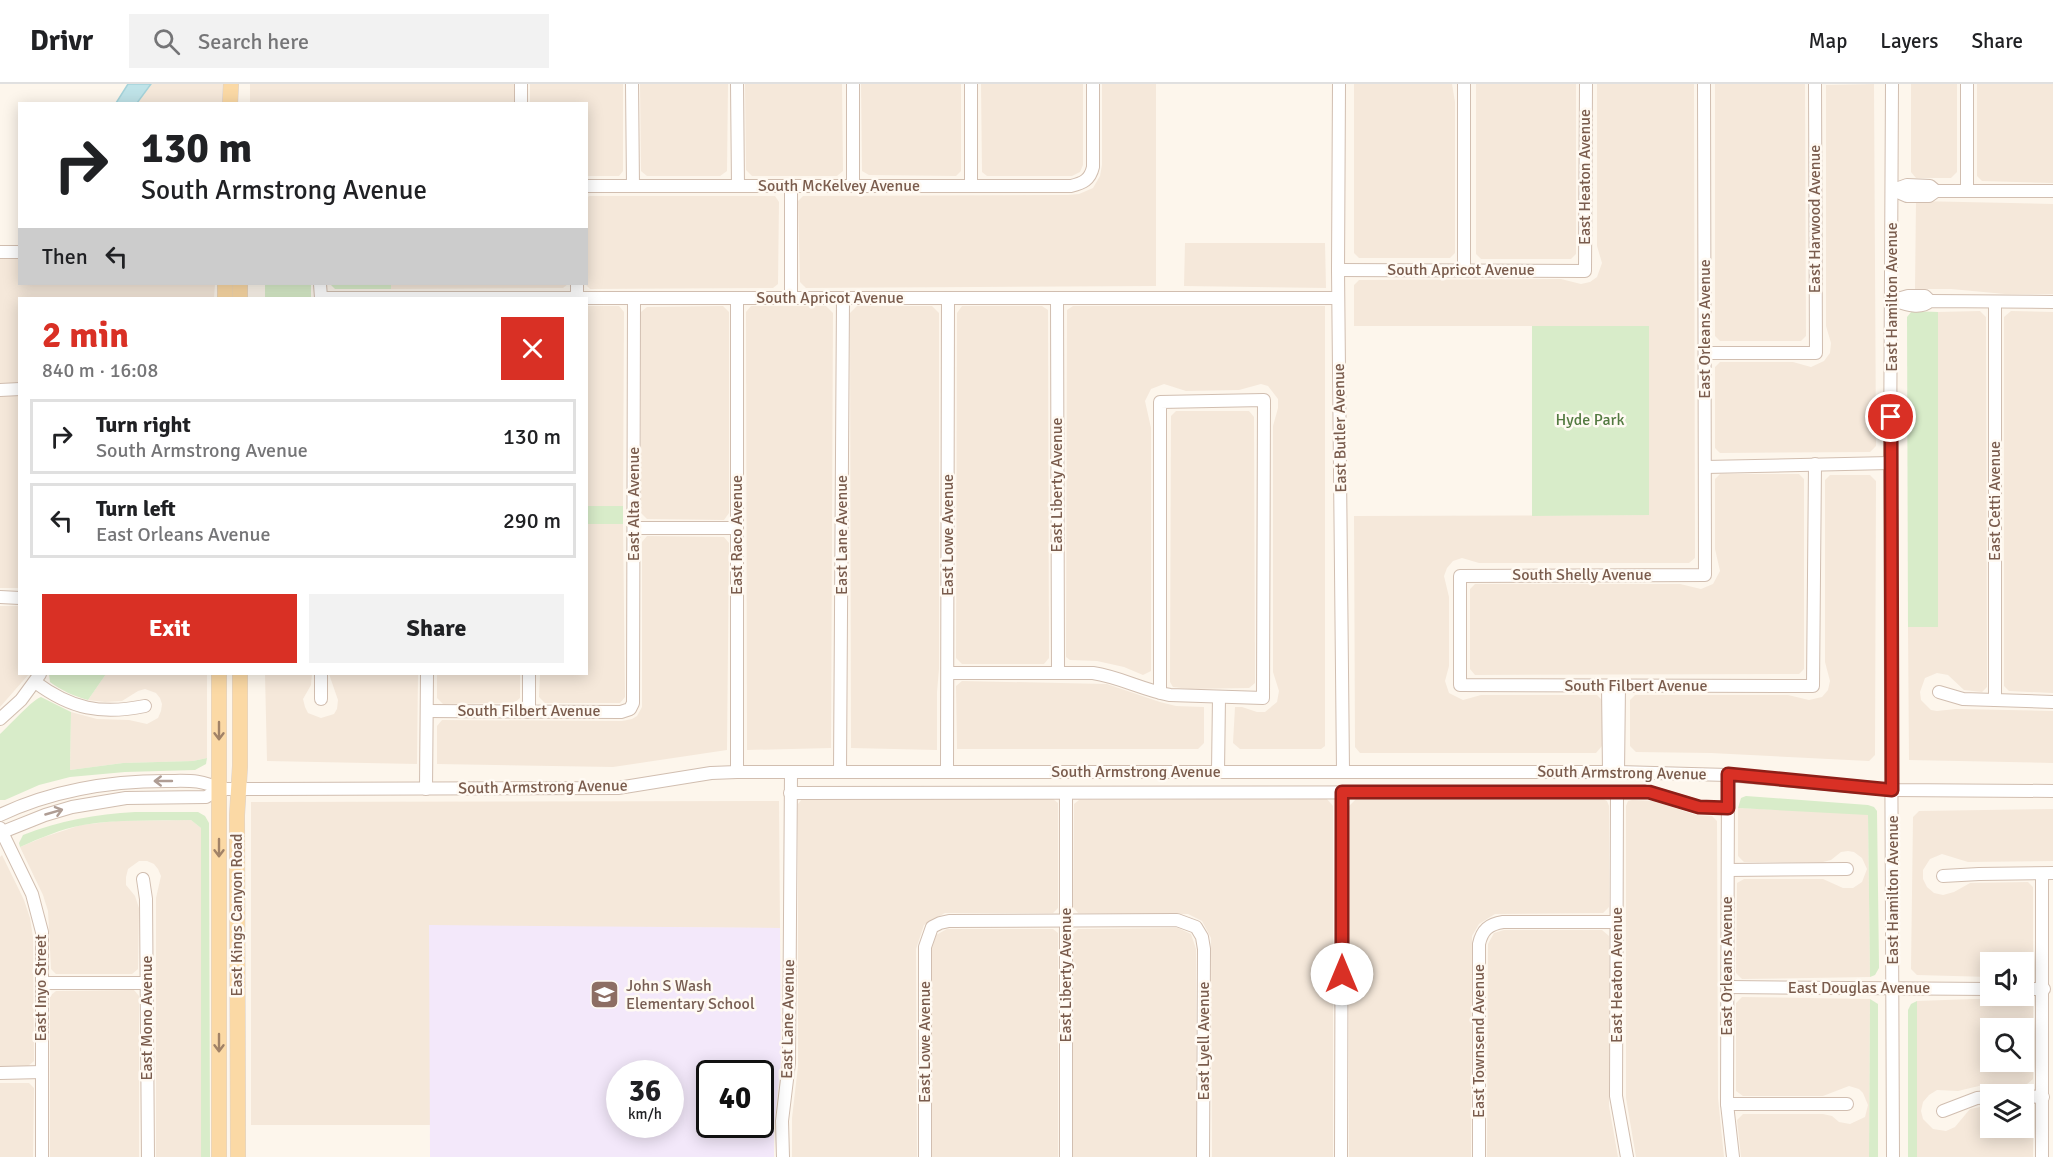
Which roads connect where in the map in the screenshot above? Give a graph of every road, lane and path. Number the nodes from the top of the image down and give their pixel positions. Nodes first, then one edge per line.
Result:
1 (231, 84) edge
2 (240, 84) edge
3 (521, 84) edge
4 (632, 84) edge
5 (737, 84) edge
6 (853, 84) edge
7 (971, 84) edge
8 (1093, 84) edge
9 (1339, 84) edge
10 (1464, 84) edge
11 (1586, 84) edge
12 (1704, 84) edge
13 (1815, 84) edge
14 (1892, 84) edge
15 (1967, 84) edge
16 (230, 102) edge
17 (240, 102) edge
18 (521, 102) edge
19 (588, 186) edge
20 (633, 186) junction
21 (738, 186) junction
22 (791, 186) junction
23 (853, 186) junction
24 (971, 186) junction
25 (1893, 190) junction
26 (1967, 191) junction
27 (2053, 191) edge
28 (0, 252) edge
29 (18, 252) edge
30 (1338, 270) junction
31 (1464, 270) junction
32 (1585, 271) joint
33 (588, 298) edge
34 (634, 298) junction
35 (737, 298) junction
36 (792, 298) junction
37 (843, 298) junction
38 (948, 298) junction
39 (1057, 298) junction
40 (1338, 298) junction
41 (1893, 300) junction
42 (1995, 302) junction
43 (2053, 302) edge
44 (1705, 353) junction
45 (18, 389) edge
46 (0, 390) edge
47 (1890, 463) junction
48 (1815, 464) junction
49 (1705, 467) junction
50 (635, 528) junction
51 (737, 528) junction
52 (1705, 575) joint
53 (0, 597) edge
54 (18, 598) edge
55 (948, 673) junction
56 (1058, 673) junction
57 (219, 675) edge
58 (240, 675) edge
59 (321, 675) edge
60 (427, 675) edge
61 (529, 675) edge
62 (37, 678) edge
63 (1460, 685) joint
64 (1613, 686) junction
65 (1939, 692) dead end
66 (1160, 693) junction
67 (1219, 697) junction
68 (321, 699) dead end
69 (1995, 700) junction
70 (2053, 702) edge
71 (145, 706) dead end
72 (630, 709) joint
73 (427, 711) junction
74 (529, 712) junction
75 (0, 719) edge
76 (840, 771) junction
77 (1218, 771) junction
78 (1343, 771) junction
79 (737, 772) junction
80 (791, 772) junction
81 (947, 772) junction
82 (1613, 772) junction
83 (1728, 774) junction
84 (219, 789) junction
85 (238, 789) junction
86 (426, 789) junction
87 (1892, 790) junction
88 (2053, 791) edge
89 (1342, 792) junction
90 (1617, 792) junction
91 (790, 793) junction
92 (1066, 793) junction
93 (1728, 808) junction
94 (0, 815) edge
95 (1, 831) edge
96 (1847, 869) dead end
97 (1728, 870) junction
98 (2048, 874) edge
99 (1943, 876) dead end
100 (143, 879) dead end
101 (1066, 921) junction
102 (1617, 922) junction
103 (42, 983) junction
104 (147, 983) junction
105 (1728, 987) junction
106 (1894, 989) junction
107 (1980, 989) edge
108 (2034, 989) edge
109 (2044, 989) junction
110 (42, 1072) junction
111 (0, 1073) edge
112 (2034, 1097) edge
113 (2043, 1097) junction
114 (1980, 1098) edge
115 (1727, 1104) junction
116 (1847, 1104) dead end
117 (1943, 1111) dead end
118 (42, 1157) edge
119 (148, 1157) edge
120 (219, 1157) edge
121 (238, 1157) edge
122 (783, 1157) edge
123 (925, 1157) edge
124 (1065, 1157) edge
125 (1203, 1157) edge
126 (1341, 1157) edge
127 (1479, 1157) edge
128 (1627, 1157) edge
129 (1733, 1157) edge
130 (1893, 1157) edge
131 (2042, 1157) edge

1 - 16 main road
2 - 17 main road
3 - 18 street
4 - 20 street
5 - 21 street
6 - 23 street
7 - 24 street
8 - 24 street, South McKelvey Avenue
9 - 30 street, East Butler Avenue
10 - 31 street
11 - 32 street, East Heaton Avenue
12 - 44 street, East Orleans Avenue
13 - 44 street, East Harwood Avenue
14 - 25 street, East Hamilton Avenue
15 - 26 street
19 - 20 street, South McKelvey Avenue
20 - 21 street, South McKelvey Avenue
21 - 22 street, South McKelvey Avenue
22 - 23 street, South McKelvey Avenue
22 - 36 street
23 - 24 street, South McKelvey Avenue
25 - 26 street
25 - 41 street, East Hamilton Avenue
26 - 27 street
28 - 29 street
30 - 31 street, South Apricot Avenue
30 - 40 street, East Butler Avenue
31 - 32 street, South Apricot Avenue
33 - 34 street, South Apricot Avenue
34 - 35 street, South Apricot Avenue
34 - 50 street, East Alta Avenue
35 - 36 street, South Apricot Avenue
35 - 51 street, East Raco Avenue
36 - 37 street, South Apricot Avenue
37 - 38 street, South Apricot Avenue
37 - 76 street, East Lane Avenue
38 - 39 street, South Apricot Avenue
38 - 55 street, East Lowe Avenue
39 - 40 street, South Apricot Avenue
39 - 56 street, East Liberty Avenue
40 - 78 street, East Butler Avenue
41 - 42 street
41 - 47 street, East Hamilton Avenue
42 - 43 street
42 - 69 street, East Cetti Avenue
44 - 49 street, East Orleans Avenue
45 - 46 street
47 - 48 street
47 - 87 street, East Hamilton Avenue
48 - 49 street
48 - 64 street, South Filbert Avenue
49 - 52 street, East Orleans Avenue
50 - 51 street
50 - 72 street, East Alta Avenue
51 - 79 street, East Raco Avenue
52 - 63 street, South Shelly Avenue
53 - 54 street
55 - 56 street
55 - 81 street, East Lowe Avenue
56 - 66 street
57 -> 84 main road, East Kings Canyon Road
58 - 85 main road, East Kings Canyon Road
59 - 68 street
60 - 73 street
61 - 74 street
62 - 71 street
62 - 75 street
63 - 64 street, South Filbert Avenue
64 - 82 street
65 - 69 street
66 - 67 street
66 - 67 street
67 - 77 street
69 - 70 street
72 - 74 street, South Filbert Avenue
73 - 74 street, South Filbert Avenue
73 - 86 street
76 - 80 street, South Armstrong Avenue
76 - 81 street, South Armstrong Avenue
77 - 78 street, South Armstrong Avenue
77 - 81 street, South Armstrong Avenue
78 - 82 street, South Armstrong Avenue
79 - 80 street, South Armstrong Avenue
79 - 86 street, South Armstrong Avenue
80 - 91 street, East Lane Avenue
82 - 83 street, South Armstrong Avenue
83 - 87 street, South Armstrong Avenue
83 - 93 street, East Orleans Avenue
84 - 85 street, South Armstrong Avenue
84 -> 94 street
95 -> 84 street
84 -> 120 main road, East Kings Canyon Road
85 - 86 street, South Armstrong Avenue
85 - 121 main road, East Kings Canyon Road
87 - 88 street, South Armstrong Avenue
87 - 106 street, East Hamilton Avenue
89 - 90 street, South Armstrong Avenue
89 - 92 street, South Armstrong Avenue
89 - 126 street
90 - 93 street, South Armstrong Avenue
90 - 102 street, East Heaton Avenue
91 - 92 street, South Armstrong Avenue
91 - 122 street, East Lane Avenue
92 - 101 street, East Liberty Avenue
93 - 97 street, East Orleans Avenue
95 - 103 street, East Inyo Street
96 - 97 street
97 - 105 street, East Orleans Avenue
98 - 99 street
98 - 109 street
100 - 104 street, East Mono Avenue
101 - 123 street, East Lowe Avenue
101 - 124 street, East Liberty Avenue
101 - 125 street, East Lyell Avenue
102 - 127 street, East Townsend Avenue
102 - 128 street, East Heaton Avenue
103 - 104 street
103 - 110 street, East Inyo Street
104 - 119 street, East Mono Avenue
105 - 106 street, East Douglas Avenue
105 - 115 street, East Orleans Avenue
106 - 107 street, East Douglas Avenue
106 - 130 street, East Hamilton Avenue
108 - 109 street
109 - 113 street
110 - 111 street
110 - 118 street, East Inyo Street
112 - 113 street
113 - 131 street
114 - 117 street
115 - 116 street
115 - 129 street, East Orleans Avenue

